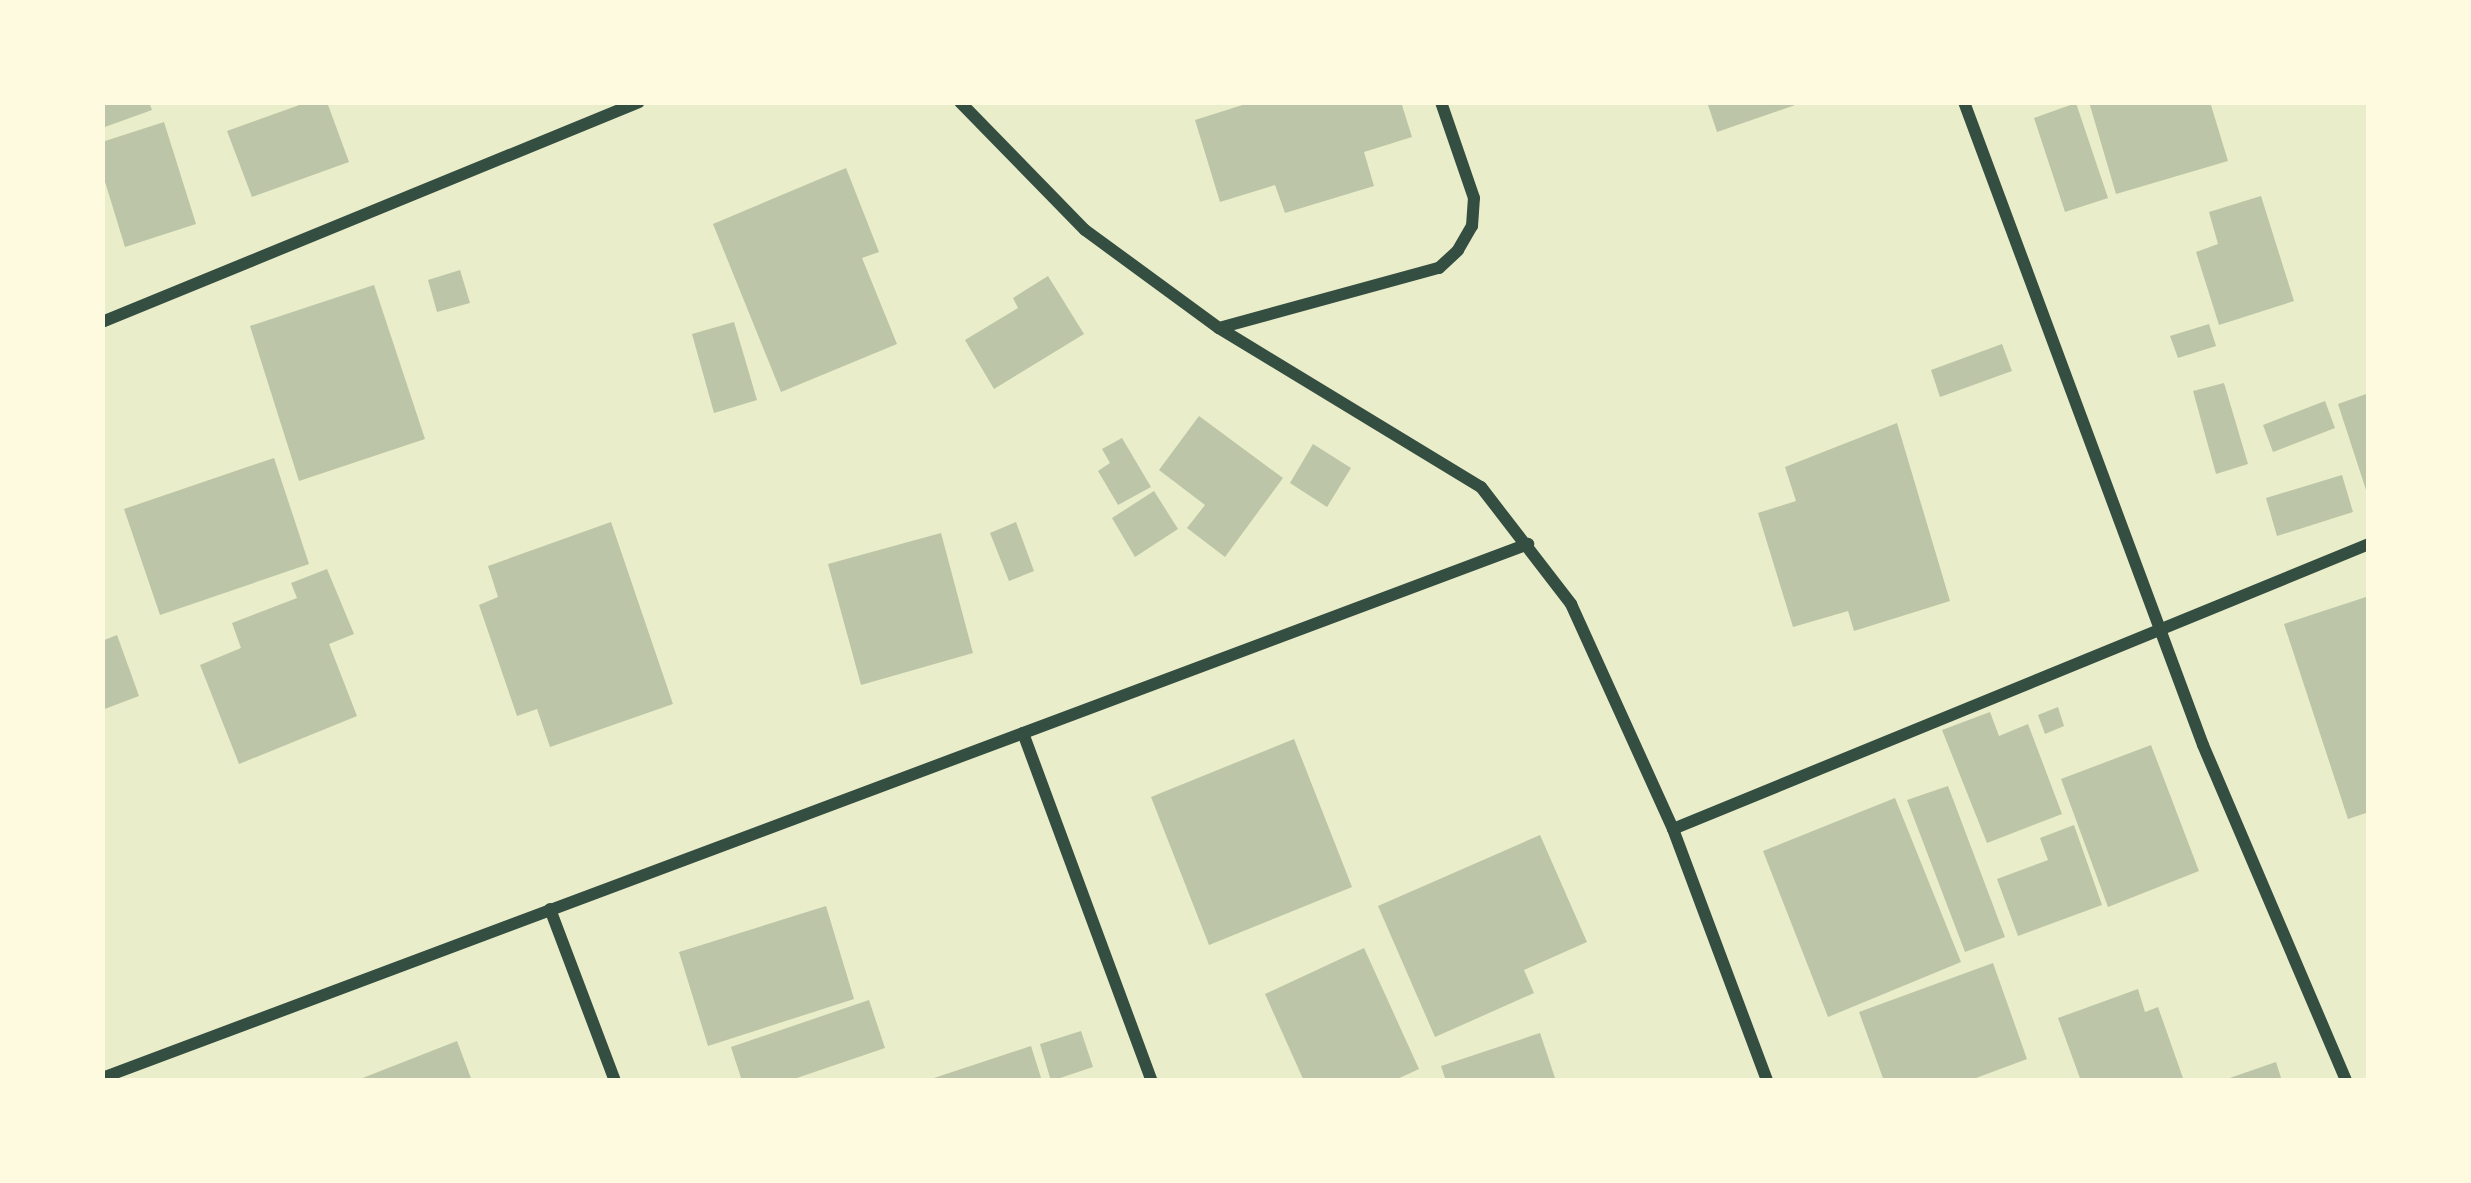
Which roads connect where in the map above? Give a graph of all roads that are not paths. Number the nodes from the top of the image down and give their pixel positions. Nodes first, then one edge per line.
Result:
1 (639, 102) edge
2 (960, 102) edge
3 (1441, 102) edge
4 (1964, 102) edge
5 (102, 322) edge
6 (1219, 328) junction
7 (1528, 544) junction
8 (2369, 544) edge
9 (2162, 631) junction
10 (1023, 733) junction
11 (1672, 830) junction
12 (550, 909) junction
13 (102, 1078) edge
14 (615, 1081) edge
15 (1152, 1081) edge
16 (1767, 1081) edge
17 (2346, 1081) edge

1 - 5 street
2 - 6 street
3 - 6 street
4 - 9 street
6 - 7 street
7 - 10 street
7 - 11 street
8 - 9 street
9 - 11 street
9 - 17 street
10 - 12 street
10 - 15 street
11 - 16 street
12 - 13 street
12 - 14 street

